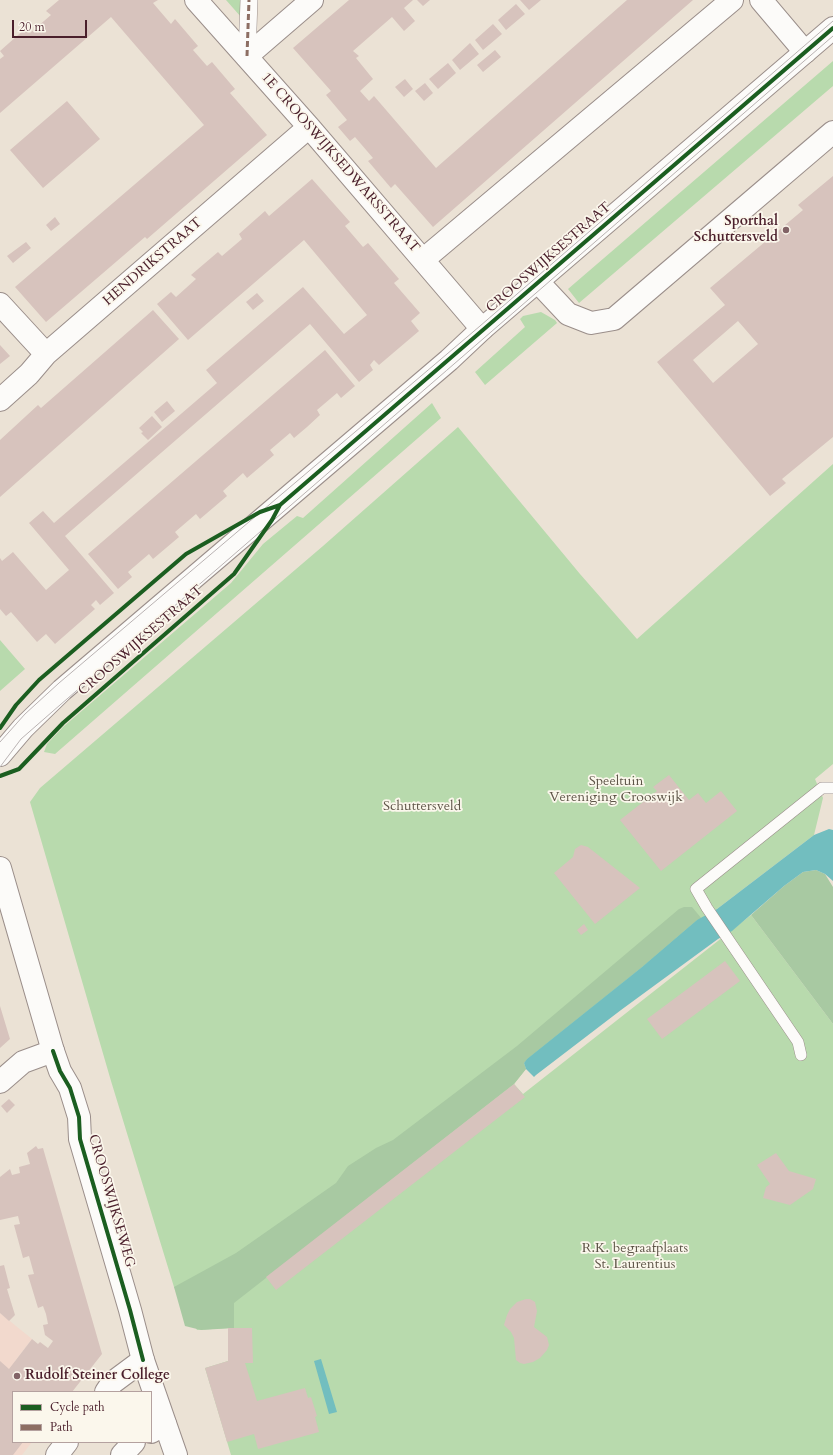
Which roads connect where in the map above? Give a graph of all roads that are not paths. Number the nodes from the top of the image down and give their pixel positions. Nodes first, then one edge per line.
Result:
1 (196, 0) edge
2 (249, 0) edge
3 (312, 0) edge
4 (732, 0) edge
5 (761, 0) edge
6 (833, 28) edge
7 (804, 52) junction
8 (247, 56) junction
9 (309, 127) junction
10 (833, 132) edge
11 (424, 259) junction
12 (538, 282) junction
13 (0, 304) edge
14 (482, 329) junction
15 (46, 354) junction
16 (0, 400) edge
17 (0, 755) edge
18 (833, 788) edge
19 (0, 868) edge
20 (53, 1051) junction
21 (802, 1055) dead end
22 (0, 1082) edge
23 (143, 1360) junction
24 (107, 1391) edge
25 (150, 1391) edge
26 (152, 1401) edge
27 (158, 1428) edge
28 (66, 1443) edge
29 (133, 1443) edge
30 (57, 1455) edge
31 (122, 1455) edge
32 (176, 1455) edge

1 - 8 street, 1E CROOSWIJKSEDWARSSTRAAT
2 - 8 street
3 - 8 street
4 - 11 street
5 - 7 street
6 - 7 street, CROOSWIJKSESTRAAT
7 - 12 street, CROOSWIJKSESTRAAT
8 - 9 street, 1E CROOSWIJKSEDWARSSTRAAT
9 - 11 street, 1E CROOSWIJKSEDWARSSTRAAT
9 - 15 street, HENDRIKSTRAAT
10 - 12 street, CROOSWIJKSESTRAAT
11 - 14 street, 1E CROOSWIJKSEDWARSSTRAAT
12 - 14 street, CROOSWIJKSESTRAAT
13 - 15 street
14 - 17 street, CROOSWIJKSESTRAAT
15 - 16 street, HENDRIKSTRAAT
18 - 21 lane
19 - 20 street, CROOSWIJKSEWEG
20 - 22 street
20 - 23 street, CROOSWIJKSEWEG
23 - 24 street
23 - 25 street, CROOSWIJKSEWEG
26 - 27 street, CROOSWIJKSEWEG
27 - 32 street, CROOSWIJKSEWEG
28 - 30 street
29 - 31 street

